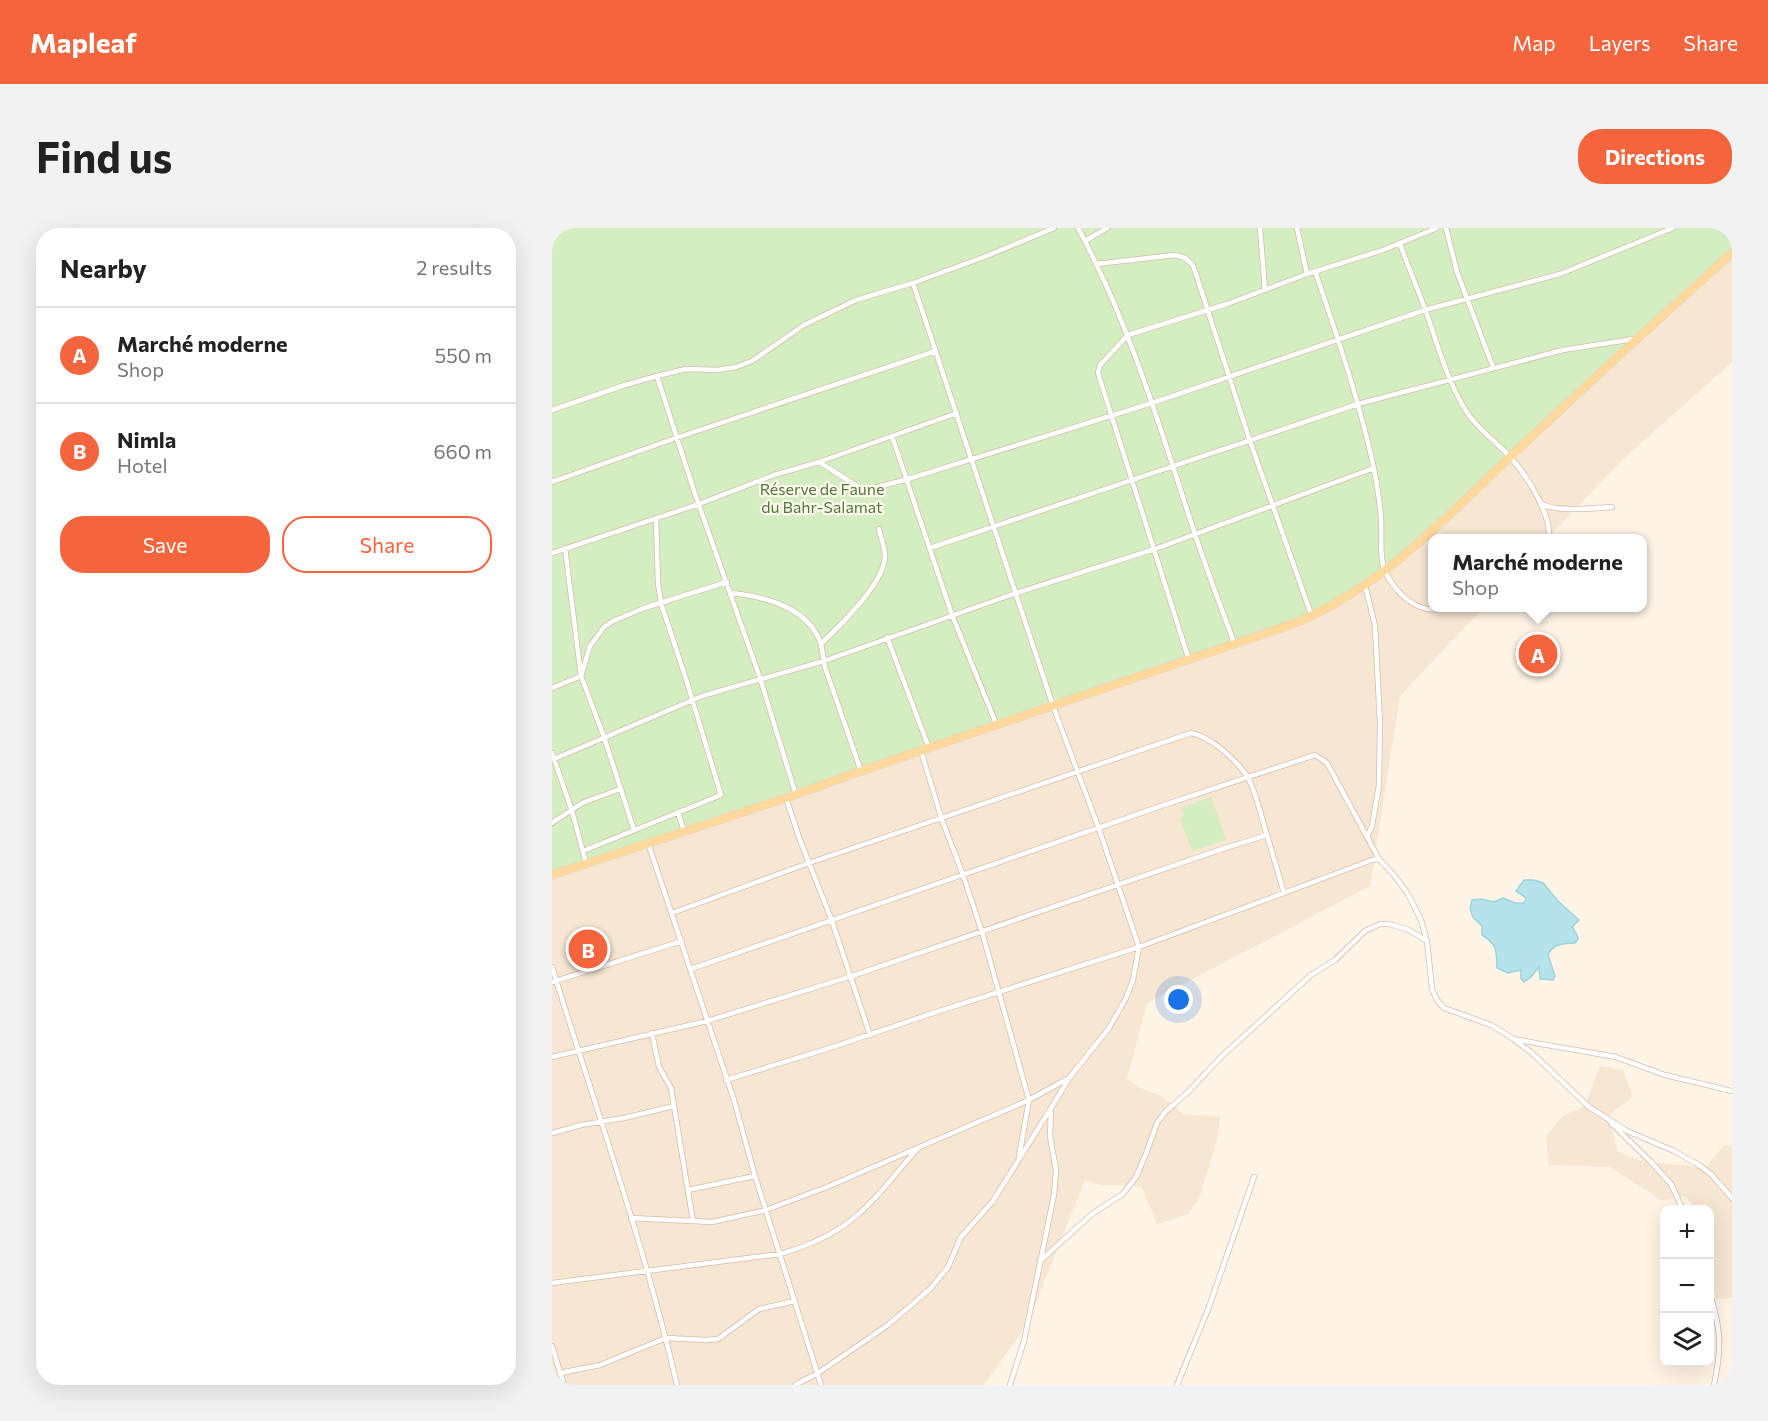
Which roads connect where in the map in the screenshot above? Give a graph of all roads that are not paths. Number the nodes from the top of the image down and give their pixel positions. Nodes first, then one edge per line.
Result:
1 (1054, 228) edge
2 (1078, 228) edge
3 (1107, 228) edge
4 (1260, 228) edge
5 (1297, 228) edge
6 (1437, 228) edge
7 (1446, 228) edge
8 (1673, 228) edge
9 (1085, 241) junction
10 (1400, 244) junction
11 (1732, 254) edge
12 (1096, 264) junction
13 (1315, 271) junction
14 (1306, 274) junction
15 (913, 283) junction
16 (1265, 290) junction
17 (1467, 298) junction
18 (1207, 310) junction
19 (1425, 310) junction
20 (1128, 335) junction
21 (1338, 338) junction
22 (1636, 339) junction
23 (936, 351) junction
24 (1493, 367) junction
25 (1228, 375) junction
26 (657, 376) junction
27 (1450, 380) junction
28 (1152, 403) junction
29 (1358, 404) junction
30 (552, 410) edge
31 (957, 413) junction
32 (1111, 415) junction
33 (892, 436) junction
34 (676, 438) junction
35 (1250, 441) junction
36 (1510, 456) junction
37 (972, 459) junction
38 (819, 462) junction
39 (1174, 467) junction
40 (1374, 468) junction
41 (908, 479) junction
42 (1133, 480) junction
43 (552, 482) edge
44 (1540, 503) junction
45 (699, 504) junction
46 (1272, 506) junction
47 (1612, 507) dead end
48 (656, 518) junction
49 (994, 527) junction
50 (879, 530) dead end
51 (1195, 534) junction
52 (1548, 534) edge
53 (565, 548) junction
54 (930, 548) junction
55 (1155, 549) junction
56 (552, 553) edge
57 (1384, 571) junction
58 (727, 582) junction
59 (1365, 585) junction
60 (730, 593) junction
61 (1016, 593) junction
62 (661, 603) junction
63 (1428, 609) edge
64 (952, 615) junction
65 (1312, 617) junction
66 (887, 637) junction
67 (821, 644) junction
68 (1234, 644) junction
69 (1189, 660) junction
70 (824, 661) junction
71 (581, 676) junction
72 (760, 678) junction
73 (552, 688) edge
74 (692, 701) junction
75 (1053, 706) junction
76 (997, 726) junction
77 (604, 737) junction
78 (929, 748) junction
79 (921, 751) junction
80 (552, 753) edge
81 (554, 759) junction
82 (861, 771) junction
83 (1079, 772) junction
84 (1248, 777) junction
85 (620, 789) junction
86 (796, 795) junction
87 (786, 798) junction
88 (572, 810) junction
89 (678, 812) junction
90 (942, 820) junction
91 (552, 823) edge
92 (1099, 829) junction
93 (634, 830) junction
94 (684, 831) junction
95 (1267, 835) junction
96 (1367, 837) junction
97 (648, 843) junction
98 (583, 851) junction
99 (1379, 859) junction
100 (586, 863) junction
101 (809, 863) junction
102 (552, 875) edge
103 (963, 875) junction
104 (1119, 884) junction
105 (1284, 893) junction
106 (672, 913) junction
107 (832, 921) junction
108 (982, 932) junction
109 (682, 941) junction
110 (1427, 941) junction
111 (1139, 947) junction
112 (552, 967) edge
113 (691, 969) junction
114 (849, 977) junction
115 (554, 982) edge
116 (999, 992) junction
117 (707, 1021) junction
118 (652, 1033) junction
119 (870, 1035) junction
120 (1512, 1038) junction
121 (579, 1050) junction
122 (552, 1057) edge
123 (1070, 1077) junction
124 (726, 1080) junction
125 (1732, 1091) edge
126 (1029, 1100) junction
127 (675, 1106) junction
128 (1052, 1108) junction
129 (1604, 1118) junction
130 (601, 1123) junction
131 (552, 1133) edge
132 (919, 1147) junction
133 (1018, 1160) junction
134 (755, 1176) junction
135 (1254, 1177) dead end
136 (688, 1190) junction
137 (1732, 1198) edge
138 (1681, 1205) edge
139 (766, 1210) junction
140 (630, 1218) junction
141 (693, 1221) junction
142 (780, 1254) junction
143 (1040, 1261) junction
144 (647, 1272) junction
145 (552, 1283) edge
146 (795, 1301) junction
147 (1714, 1307) edge
148 (666, 1338) junction
149 (552, 1346) edge
150 (560, 1373) junction
151 (818, 1373) junction
152 (564, 1385) edge
153 (677, 1385) edge
154 (795, 1385) edge
155 (821, 1385) edge
156 (1010, 1385) edge
157 (1176, 1385) edge
158 (1714, 1385) edge

1 - 15 street
2 - 9 street
3 - 9 street
4 - 16 street
5 - 14 street
6 - 10 street
7 - 17 street
8 - 17 street
9 - 12 street
10 - 13 street
10 - 19 street
11 - 22 main road
12 - 18 street
12 - 20 street
13 - 14 street
13 - 21 street
14 - 16 street
15 - 23 street
15 - 26 street
16 - 18 street
17 - 19 street
17 - 24 street
18 - 20 street
18 - 25 street
19 - 21 street
19 - 27 street
20 - 28 street
20 - 32 street
21 - 25 street
21 - 29 street
22 - 24 street
22 - 36 main road
23 - 31 street
23 - 34 street
24 - 27 street
25 - 28 street
25 - 35 street
26 - 30 street
26 - 34 street
27 - 29 street
27 - 36 street
28 - 32 street
28 - 39 street
29 - 35 street
29 - 40 street
31 - 33 street
31 - 37 street
32 - 37 street
32 - 42 street
33 - 38 street
33 - 41 street
34 - 43 street
34 - 45 street
35 - 39 street
35 - 46 street
36 - 44 street
36 - 57 main road
37 - 41 street
37 - 49 street
38 - 41 street
38 - 45 street
39 - 42 street
39 - 51 street
40 - 46 street
40 - 57 street
41 - 54 street
42 - 49 street
42 - 55 street
44 - 47 street
44 - 52 street
45 - 48 street
45 - 58 street
46 - 51 street
46 - 65 street
48 - 53 street
48 - 62 street
49 - 54 street
49 - 61 street
50 - 67 street
51 - 55 street
51 - 68 street
53 - 56 street
53 - 71 street
54 - 64 street
55 - 61 street
55 - 69 street
57 - 59 main road
57 - 63 street
58 - 60 street
58 - 62 street
59 - 65 main road
59 - 96 street
60 - 67 street
60 - 72 street
61 - 64 street
61 - 75 street
62 - 71 street
62 - 74 street
64 - 66 street
64 - 76 street
65 - 68 main road
66 - 70 street
66 - 78 street
67 - 70 street
68 - 69 main road
69 - 75 main road
70 - 72 street
70 - 82 street
71 - 73 street
71 - 77 street
72 - 74 street
72 - 86 street
74 - 77 street
74 - 89 street
75 - 76 main road
75 - 83 street
76 - 78 main road
77 - 81 street
77 - 85 street
78 - 79 main road
79 - 82 main road
79 - 90 street
80 - 81 street
81 - 88 street
82 - 86 main road
83 - 84 street
83 - 90 street
83 - 92 street
84 - 92 street
84 - 95 street
84 - 96 street
85 - 88 street
85 - 93 street
86 - 87 main road
87 - 94 main road
87 - 101 street
88 - 91 street
88 - 98 street
89 - 93 street
89 - 94 street
90 - 101 street
90 - 103 street
92 - 103 street
92 - 104 street
93 - 98 street
94 - 97 main road
95 - 104 street
95 - 105 street
96 - 99 street
97 - 100 main road
97 - 106 street
98 - 100 street
99 - 105 street
99 - 110 street
100 - 102 main road
101 - 106 street
101 - 107 street
103 - 107 street
103 - 108 street
104 - 108 street
104 - 111 street
105 - 111 street
106 - 109 street
107 - 113 street
107 - 114 street
108 - 114 street
108 - 116 street
109 - 113 street
109 - 115 street
110 - 120 street
110 - 143 street
111 - 116 street
111 - 123 street
112 - 115 street
113 - 117 street
114 - 117 street
114 - 119 street
115 - 121 street
116 - 119 street
116 - 126 street
117 - 118 street
117 - 124 street
118 - 121 street
118 - 127 street
119 - 124 street
120 - 125 street
120 - 129 street
121 - 122 street
121 - 130 street
123 - 126 street
123 - 128 street
124 - 134 street
126 - 132 street
126 - 133 street
127 - 130 street
127 - 136 street
128 - 133 street
128 - 143 street
129 - 137 street
129 - 138 street
130 - 131 street
130 - 140 street
132 - 139 street
132 - 142 street
133 - 151 street
134 - 136 street
134 - 139 street
135 - 157 street
136 - 141 street
139 - 141 street
139 - 142 street
140 - 141 street
140 - 144 street
142 - 144 street
142 - 146 street
143 - 156 street
144 - 145 street
144 - 148 street
146 - 148 street
146 - 151 street
147 - 158 street
148 - 150 street
148 - 153 street
149 - 150 street
150 - 152 street
151 - 154 street
151 - 155 street

